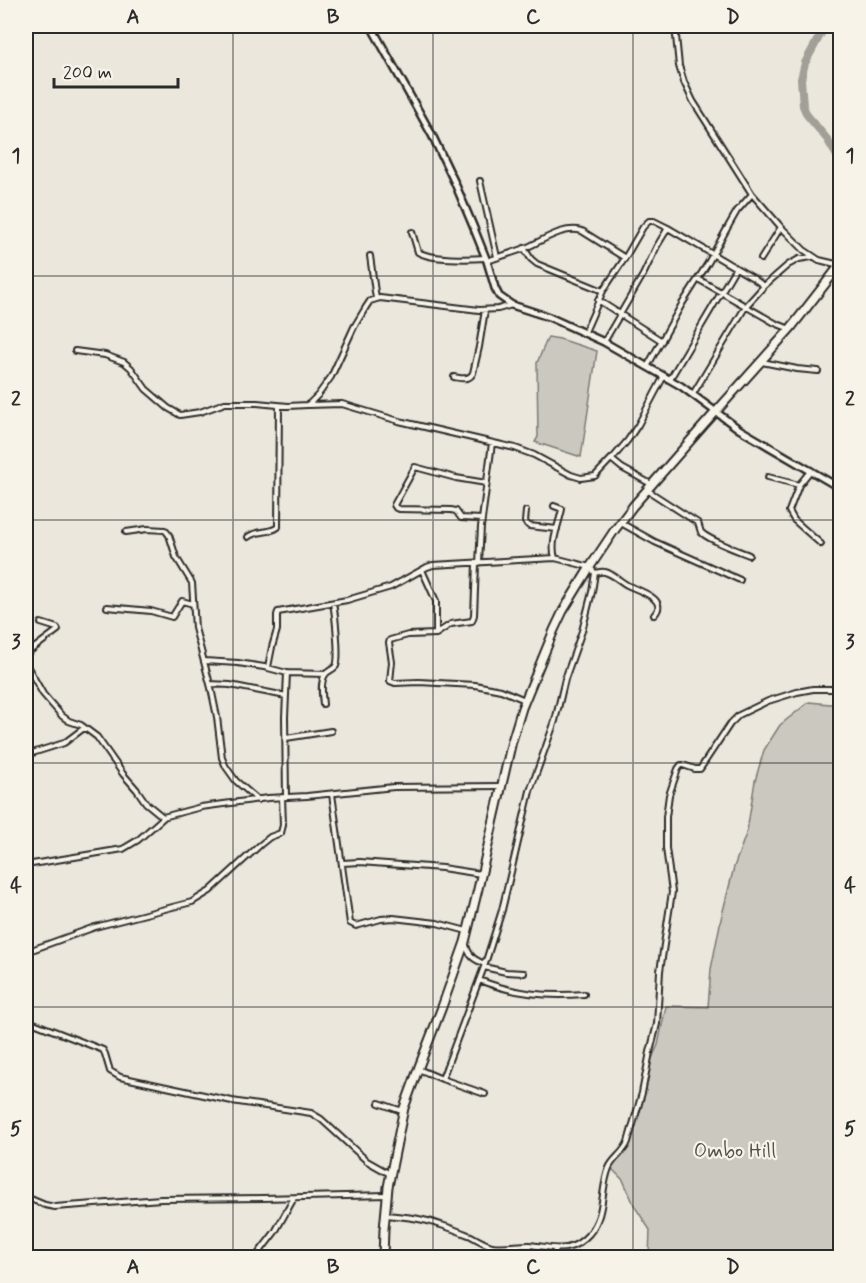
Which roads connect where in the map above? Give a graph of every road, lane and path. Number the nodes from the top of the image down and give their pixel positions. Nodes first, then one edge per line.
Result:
1 (371, 26) edge
2 (675, 26) edge
3 (480, 182) dead end
4 (752, 194) junction
5 (781, 227) junction
6 (668, 228) junction
7 (412, 232) dead end
8 (524, 248) junction
9 (713, 255) junction
10 (370, 256) dead end
11 (497, 257) junction
12 (813, 257) junction
13 (626, 258) junction
14 (761, 259) dead end
15 (486, 260) junction
16 (840, 265) edge
17 (735, 269) junction
18 (698, 279) junction
19 (764, 286) junction
20 (603, 291) junction
21 (721, 292) junction
22 (376, 299) junction
23 (597, 300) junction
24 (512, 305) junction
25 (746, 306) junction
26 (484, 310) junction
27 (620, 315) junction
28 (790, 329) junction
29 (585, 332) junction
30 (662, 341) junction
31 (604, 342) junction
32 (75, 351) dead end
33 (761, 362) junction
34 (647, 367) junction
35 (818, 371) dead end
36 (453, 377) dead end
37 (667, 378) junction
38 (693, 394) junction
39 (307, 405) junction
40 (279, 406) junction
41 (716, 411) junction
42 (492, 443) junction
43 (611, 459) junction
44 (811, 470) junction
45 (768, 477) dead end
46 (486, 483) junction
47 (799, 485) junction
48 (649, 487) junction
49 (840, 488) edge
50 (554, 506) dead end
51 (526, 511) dead end
52 (482, 519) junction
53 (620, 523) junction
54 (557, 529) junction
55 (126, 532) dead end
56 (248, 537) dead end
57 (821, 544) dead end
58 (749, 555) dead end
59 (555, 558) junction
60 (478, 564) junction
61 (422, 570) junction
62 (593, 570) junction
63 (740, 580) dead end
64 (333, 603) junction
65 (193, 604) junction
66 (107, 607) dead end
67 (654, 615) dead end
68 (41, 623) dead end
69 (435, 634) junction
70 (26, 654) edge
71 (204, 661) junction
72 (26, 664) edge
73 (268, 668) junction
74 (287, 673) junction
75 (325, 674) junction
76 (210, 684) junction
77 (840, 689) edge
78 (286, 696) junction
79 (525, 700) junction
80 (323, 704) dead end
81 (84, 728) junction
82 (331, 731) dead end
83 (286, 738) junction
84 (26, 755) edge
85 (501, 786) junction
86 (332, 794) junction
87 (284, 797) junction
88 (258, 800) junction
89 (164, 817) junction
90 (342, 863) junction
91 (26, 865) edge
92 (481, 874) junction
93 (468, 931) junction
94 (465, 942) junction
95 (26, 952) edge
96 (484, 965) junction
97 (524, 973) dead end
98 (479, 980) junction
99 (585, 994) dead end
100 (26, 1020) edge
101 (418, 1070) junction
102 (442, 1079) junction
103 (485, 1094) dead end
104 (379, 1103) dead end
105 (404, 1108) junction
106 (390, 1174) junction
107 (387, 1195) junction
108 (26, 1197) edge
109 (294, 1198) junction
110 (385, 1215) junction
111 (555, 1249) junction
112 (383, 1255) edge
113 (255, 1257) edge
114 (375, 1257) edge
115 (554, 1257) edge

1 - 15 street
2 - 4 street
3 - 11 street
4 - 5 street
4 - 9 street
5 - 12 street
5 - 14 street
6 - 9 street
6 - 13 street
6 - 27 street
7 - 15 street
8 - 11 street
8 - 13 street
8 - 20 street
9 - 17 street
9 - 18 street
10 - 22 street
11 - 15 street
12 - 16 street
12 - 19 street
13 - 20 street
15 - 24 street
16 - 28 highway
17 - 19 street
17 - 21 street
18 - 21 street
18 - 30 street
19 - 25 street
20 - 23 street
21 - 25 street
21 - 37 street
22 - 26 street
22 - 39 street
23 - 27 street
23 - 29 street
24 - 26 street
24 - 29 street
25 - 28 street
25 - 38 street
26 - 36 street
27 - 30 street
27 - 31 street
28 - 33 highway
29 - 31 street
30 - 34 street
31 - 34 street
32 - 40 street
33 - 35 street
33 - 41 highway
34 - 37 street
37 - 38 street
37 - 43 street
38 - 41 street
39 - 40 street
39 - 42 street
40 - 56 street
41 - 44 street
41 - 48 highway
42 - 43 street
42 - 46 street
43 - 48 street
44 - 47 street
44 - 49 street
45 - 47 street
46 - 52 street
46 - 52 street
47 - 57 street
48 - 53 highway
48 - 58 street
50 - 54 street
51 - 54 street
52 - 60 street
53 - 62 highway
53 - 63 street
54 - 59 street
55 - 65 street
59 - 60 street
59 - 62 street
60 - 61 street
60 - 69 street
61 - 64 street
61 - 69 street
62 - 67 street
62 - 79 highway
62 - 96 street
64 - 73 street
64 - 75 street
65 - 66 street
65 - 71 street
68 - 70 street
69 - 79 street
71 - 73 street
71 - 76 street
72 - 81 street
73 - 74 street
74 - 75 street
74 - 78 street
75 - 80 street
76 - 78 street
76 - 88 street
77 - 111 street
78 - 83 street
79 - 85 highway
81 - 84 street
81 - 89 street
82 - 83 street
83 - 87 street
85 - 86 street
85 - 92 highway
86 - 87 street
86 - 90 street
87 - 88 street
87 - 95 street
88 - 89 street
89 - 91 street
90 - 92 street
90 - 93 street
92 - 93 highway
93 - 94 highway
94 - 96 street
94 - 101 highway
96 - 97 street
96 - 98 street
98 - 99 street
98 - 102 street
100 - 106 street
101 - 102 street
101 - 105 highway
102 - 103 street
104 - 105 street
105 - 106 highway
106 - 107 highway
107 - 109 street
107 - 110 highway
108 - 109 street
109 - 113 street
110 - 111 street
110 - 112 highway
111 - 115 street
112 - 114 street

